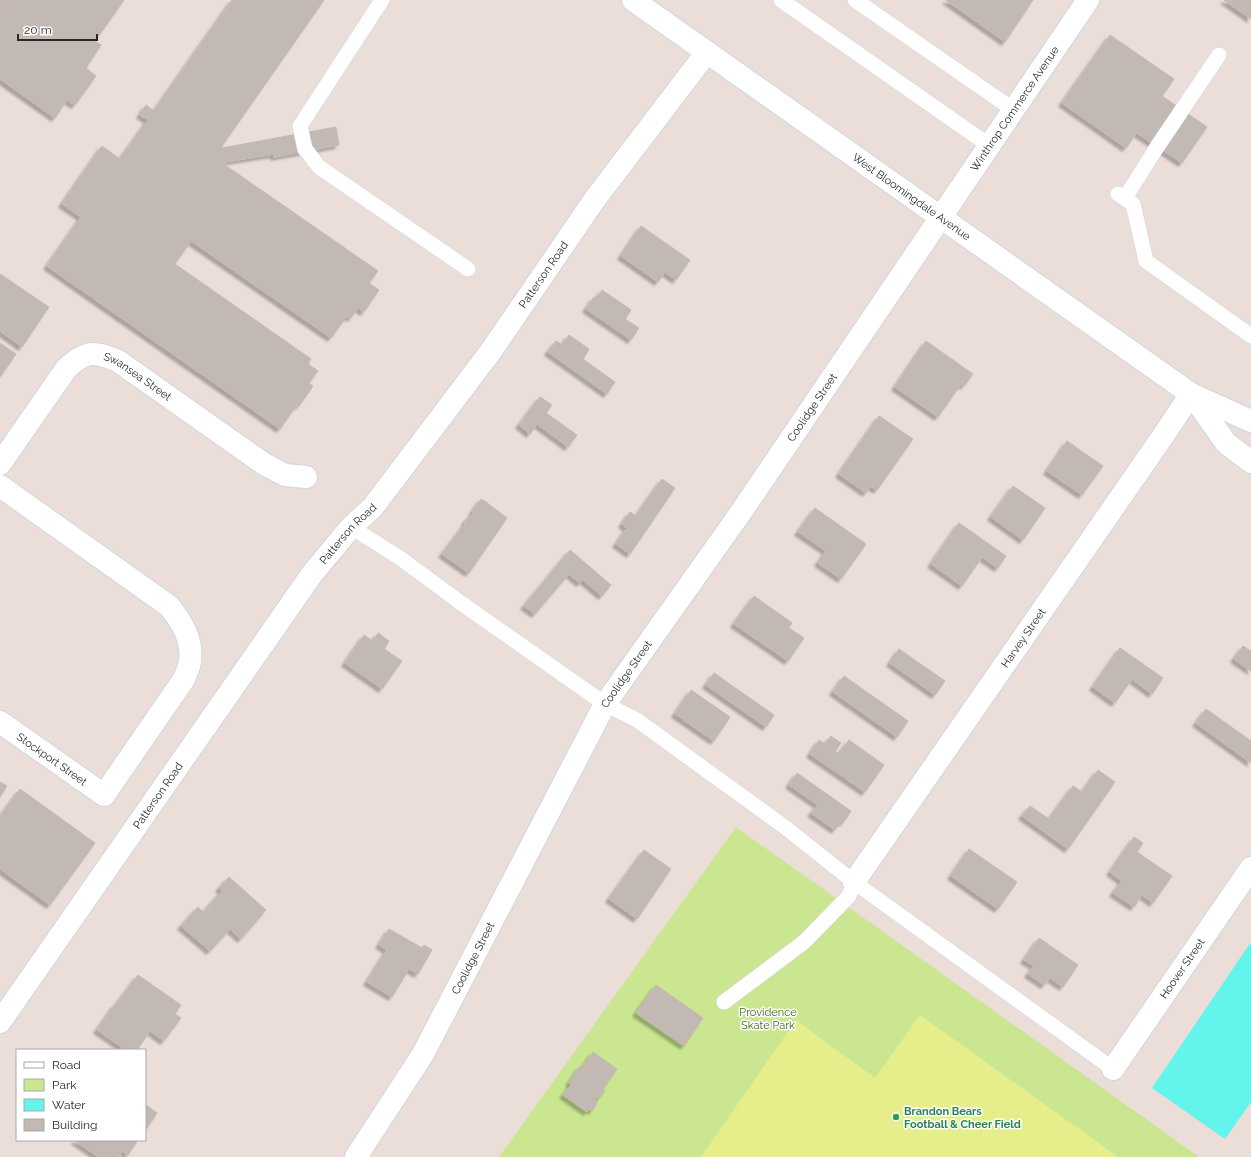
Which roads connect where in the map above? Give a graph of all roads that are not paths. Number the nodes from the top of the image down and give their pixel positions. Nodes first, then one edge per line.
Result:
1 (382, 0) edge
2 (633, 0) edge
3 (781, 0) edge
4 (855, 0) edge
5 (1088, 0) edge
6 (707, 52) junction
7 (1219, 55) dead end
8 (1014, 110) junction
9 (990, 146) junction
10 (941, 217) junction
11 (468, 269) dead end
12 (1251, 336) edge
13 (1191, 394) junction
14 (1251, 421) edge
15 (1251, 462) edge
16 (0, 464) edge
17 (306, 477) dead end
18 (0, 486) edge
19 (351, 528) junction
20 (605, 704) junction
21 (0, 722) edge
22 (1251, 868) edge
23 (854, 882) junction
24 (724, 1002) dead end
25 (0, 1022) edge
26 (1113, 1069) joint
27 (356, 1157) edge

1 - 11 lane
2 - 6 street, West Bloomingdale Avenue
3 - 9 lane
4 - 8 lane
5 - 8 street, Winthrop Commerce Avenue
6 - 10 street, West Bloomingdale Avenue
6 - 19 street, Patterson Road
7 - 12 lane
8 - 9 street, Winthrop Commerce Avenue
9 - 10 street, Winthrop Commerce Avenue
10 - 13 street, West Bloomingdale Avenue
10 - 20 street, Coolidge Street
13 - 14 street, West Bloomingdale Avenue
13 - 15 street, West Bloomingdale Avenue
13 - 23 street, Harvey Street
16 - 17 street, Swansea Street
18 - 21 street, Stockport Street
19 - 20 lane
19 - 25 street, Patterson Road
20 - 23 lane
20 - 27 street, Coolidge Street
22 - 26 street, Hoover Street
23 - 24 lane
23 - 26 lane

